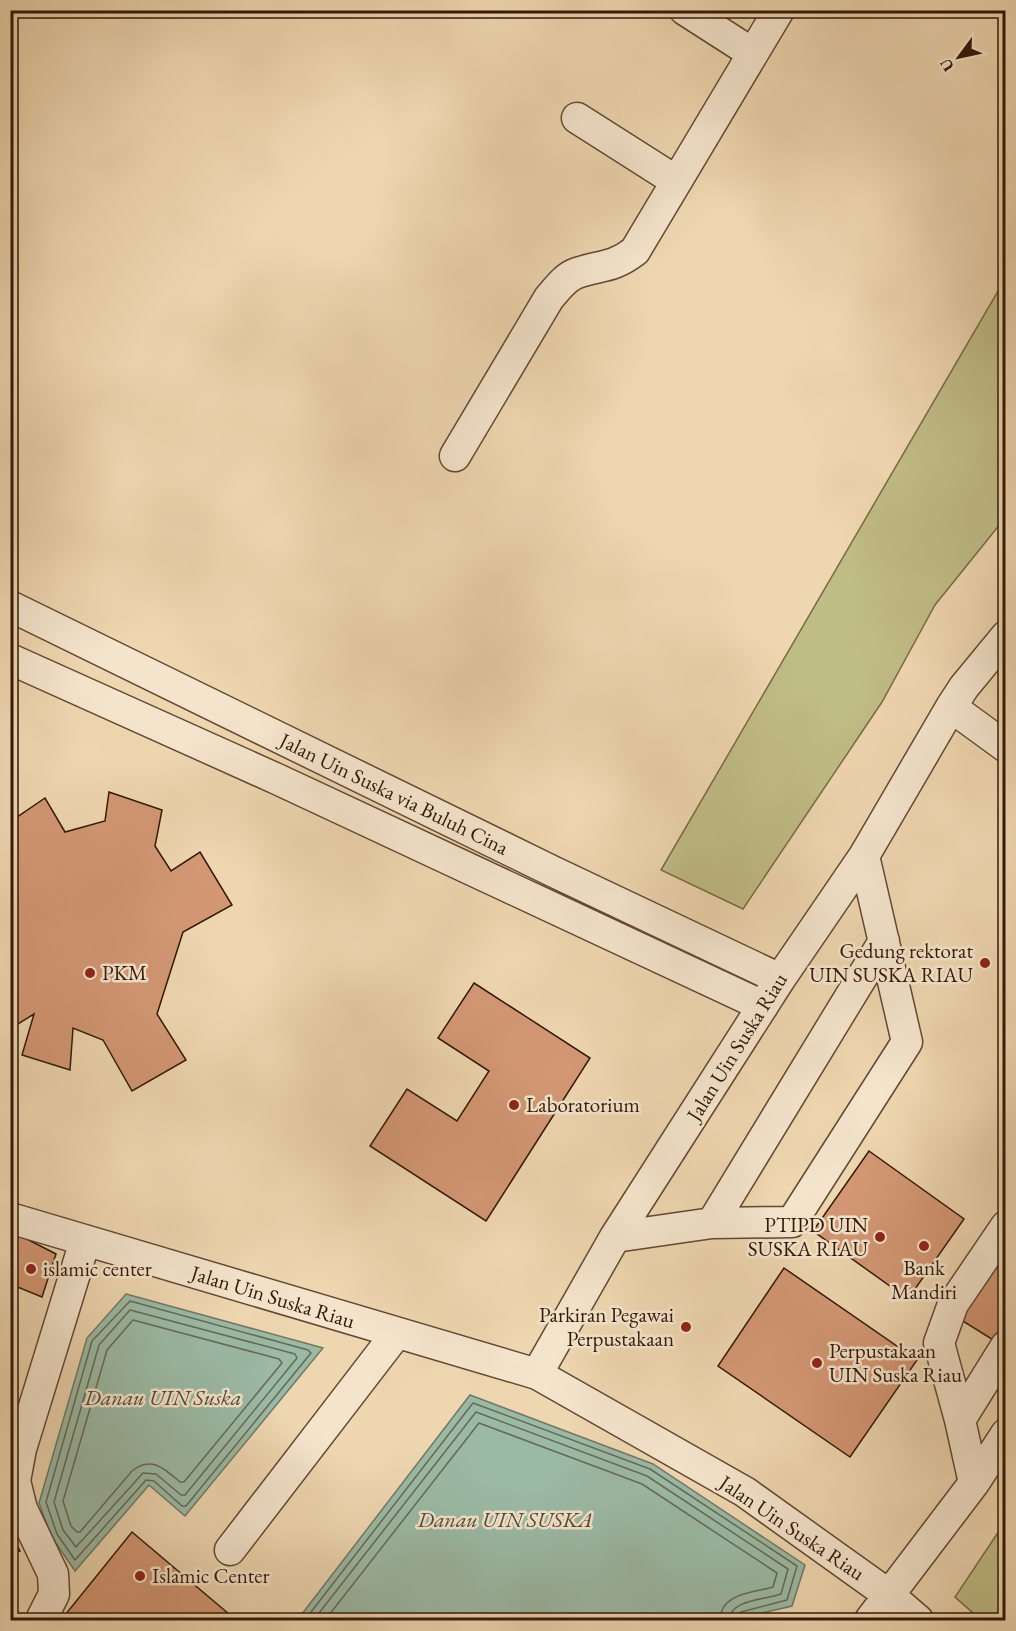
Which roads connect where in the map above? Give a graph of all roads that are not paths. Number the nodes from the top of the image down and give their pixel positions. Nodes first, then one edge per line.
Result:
1 (685, 10) edge
2 (778, 10) edge
3 (752, 53) junction
4 (577, 118) dead end
5 (676, 181) junction
6 (455, 456) dead end
7 (10, 606) edge
8 (1005, 636) edge
9 (10, 659) edge
10 (951, 706) junction
11 (1005, 747) edge
12 (864, 856) junction
13 (884, 941) junction
14 (780, 979) junction
15 (763, 1006) junction
16 (10, 1218) edge
17 (712, 1223) junction
18 (1005, 1226) edge
19 (615, 1237) junction
20 (85, 1241) junction
21 (396, 1334) junction
22 (1005, 1346) edge
23 (537, 1374) junction
24 (960, 1420) junction
25 (1005, 1434) edge
26 (13, 1476) edge
27 (974, 1483) junction
28 (230, 1550) dead end
29 (889, 1595) junction
30 (41, 1620) edge
31 (870, 1620) edge
32 (918, 1620) edge

1 - 3 street
2 - 3 street
3 - 5 street
4 - 5 street
5 - 6 street
7 - 14 street, Jalan Uin Suska via Buluh Cina
8 - 10 street, Jalan Uin Suska Riau
9 - 15 street, Jalan Uin Suska via Buluh Cina
10 - 11 street
10 - 12 street, Jalan Uin Suska Riau
12 - 13 street
12 - 14 street, Jalan Uin Suska Riau
13 - 17 street
13 - 17 street
14 - 15 street, Jalan Uin Suska Riau
15 - 19 street, Jalan Uin Suska Riau
16 - 20 street, Jalan Uin Suska Riau
17 - 19 street
18 - 24 street
19 - 23 street, Jalan Uin Suska Riau
20 - 21 street, Jalan Uin Suska Riau
20 - 26 street
21 - 23 street, Jalan Uin Suska Riau
21 - 28 street
22 - 24 street
23 - 29 street, Jalan Uin Suska Riau
24 - 27 street
25 - 27 street
26 - 30 street
27 - 29 street
29 - 31 street
29 - 32 street, Jalan Uin Suska Riau

